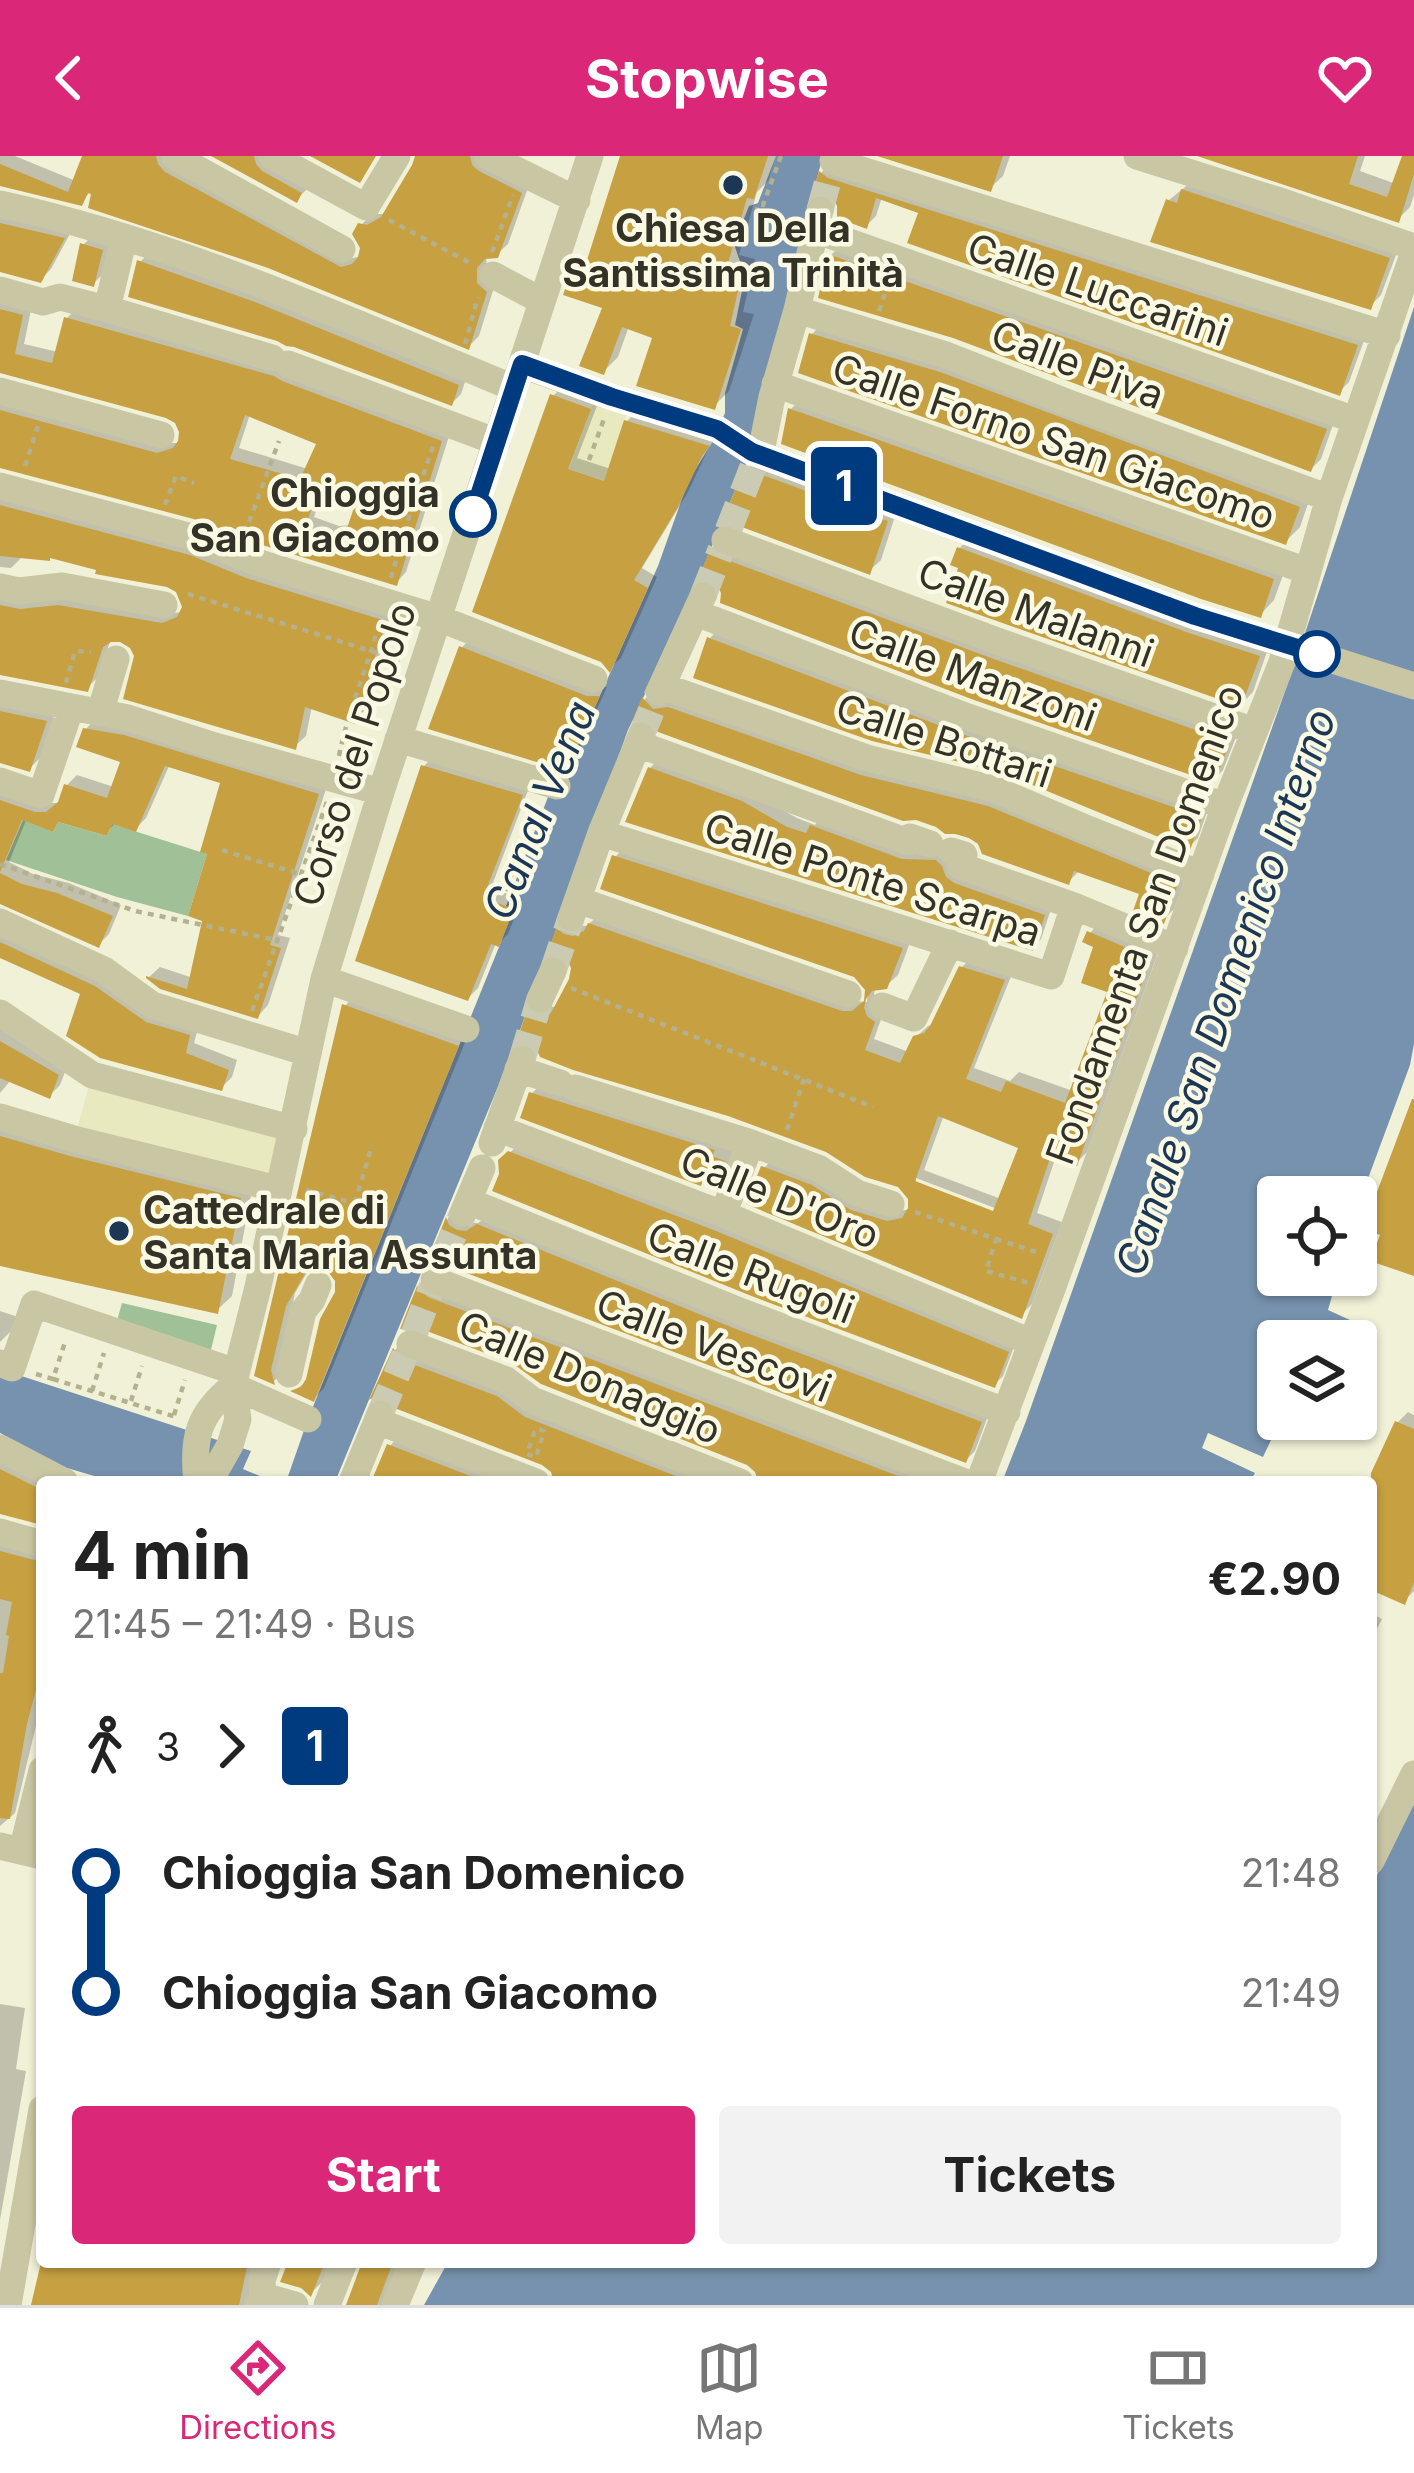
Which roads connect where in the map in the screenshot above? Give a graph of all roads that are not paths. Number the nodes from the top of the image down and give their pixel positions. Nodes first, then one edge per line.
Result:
1 (174, 156) edge
2 (272, 156) edge
3 (397, 156) edge
4 (488, 156) edge
5 (590, 156) edge
6 (1137, 156) edge
7 (833, 163) edge
8 (577, 200) junction
9 (0, 204) edge
10 (124, 237) junction
11 (342, 249) dead end
12 (1414, 249) edge
13 (486, 272) road end
14 (0, 290) edge
15 (542, 301) junction
16 (106, 309) junction
17 (797, 310) junction
18 (1387, 335) junction
19 (518, 376) junction
20 (775, 384) junction
21 (0, 391) edge
22 (1355, 420) junction
23 (161, 435) dead end
24 (497, 442) junction
25 (757, 447) junction
26 (9, 488) edge
27 (1329, 498) junction
28 (724, 541) dead end
29 (1307, 571) junction
30 (0, 587) edge
31 (164, 605) road end
32 (438, 618) junction
33 (1292, 646) junction
34 (116, 659) road end
35 (594, 679) dead end
36 (1414, 686) edge
37 (660, 689) joint
38 (0, 693) edge
39 (66, 707) junction
40 (100, 712) junction
41 (1254, 731) junction
42 (398, 739) junction
43 (0, 781) edge
44 (550, 783) road end
45 (381, 792) junction
46 (1225, 806) junction
47 (602, 832) junction
48 (1201, 874) junction
49 (1074, 906) junction
50 (0, 922) edge
51 (950, 943) junction
52 (1175, 948) junction
53 (325, 979) junction
54 (848, 994) dead end
55 (882, 1006) dead end
56 (0, 1013) edge
57 (466, 1029) dead end
58 (308, 1054) junction
59 (0, 1117) edge
60 (294, 1129) junction
61 (751, 1143) junction
62 (490, 1146) junction
63 (279, 1186) junction
64 (891, 1204) road end
65 (723, 1214) junction
66 (437, 1275) dead end
67 (318, 1285) dead end
68 (1031, 1342) junction
69 (410, 1344) dead end
70 (6, 1366) edge
71 (234, 1379) junction
72 (283, 1393) junction
73 (1007, 1412) junction
74 (308, 1419) dead end
75 (0, 1448) edge
76 (536, 1470) edge
77 (684, 1472) edge
78 (53, 1476) edge
79 (196, 1476) edge
80 (212, 1476) edge
81 (354, 1476) edge
82 (950, 1476) edge
83 (982, 1476) edge
84 (0, 1532) edge
85 (36, 1542) edge
86 (1414, 1774) edge
87 (36, 1793) edge
88 (1377, 1849) edge
89 (21, 1851) edge
90 (36, 2144) edge
91 (266, 2268) edge
92 (342, 2268) edge
93 (410, 2268) edge
94 (260, 2302) edge
95 (8, 2305) edge
96 (295, 2305) edge
97 (327, 2305) edge
98 (395, 2305) edge

1 - 11 street
2 - 3 street
4 - 8 street
5 - 8 street, Corso del Popolo
6 - 12 street
7 - 18 street
8 - 15 street, Corso del Popolo
9 - 10 street
10 - 16 street
10 - 19 street
12 - 18 street, Fondamenta San Domenico
13 - 15 street
14 - 16 street
15 - 19 street, Corso del Popolo
16 - 24 street
17 - 20 street
17 - 22 street, Calle Luccarini
17 - 27 street, Calle Piva
18 - 22 street, Fondamenta San Domenico
19 - 24 street, Corso del Popolo
19 - 25 street
20 - 25 street
20 - 29 street, Calle Forno San Giacomo
21 - 23 street
22 - 27 street, Fondamenta San Domenico
24 - 32 street, Corso del Popolo
25 - 33 street
26 - 32 street
27 - 29 street, Fondamenta San Domenico
28 - 41 street, Calle Malanni
29 - 33 street, Fondamenta San Domenico
30 - 31 street
32 - 35 street
32 - 42 street, Corso del Popolo
33 - 36 street
33 - 41 street, Fondamenta San Domenico
34 - 40 street
37 - 46 street, Calle Manzoni
37 - 48 street, Calle Bottari
38 - 39 street
39 - 40 street
39 - 43 street
40 - 45 street
41 - 46 street, Fondamenta San Domenico
42 - 44 street
42 - 45 street, Corso del Popolo
45 - 53 street, Corso del Popolo
46 - 48 street, Fondamenta San Domenico
47 - 49 street
47 - 51 street, Calle Ponte Scarpa
47 - 54 street
48 - 52 street, Fondamenta San Domenico
49 - 51 street, Calle Ponte Scarpa
49 - 52 street
50 - 58 street
51 - 55 street
52 - 68 street, Fondamenta San Domenico
53 - 57 street
53 - 58 street, Corso del Popolo
56 - 60 street
58 - 60 street, Corso del Popolo
59 - 63 street
60 - 63 street, Corso del Popolo
61 - 62 street
61 - 64 street
61 - 65 street
62 - 65 street, Calle D'Oro
62 - 73 street, Calle Rugoli
63 - 71 street, Corso del Popolo
65 - 68 street, Calle D'Oro
66 - 82 street, Calle Vescovi
67 - 72 street
68 - 73 street, Fondamenta San Domenico
69 - 77 street, Calle Donaggio
70 - 71 street
71 - 72 street
71 - 79 street, Corso del Popolo
71 - 80 street, Corso del Popolo
72 - 74 street
73 - 83 street, Fondamenta San Domenico
75 - 78 street
76 - 81 street
84 - 85 street
86 - 88 street
87 - 89 street
90 - 95 street
91 - 94 street
92 - 97 street
93 - 98 street
94 - 96 street

